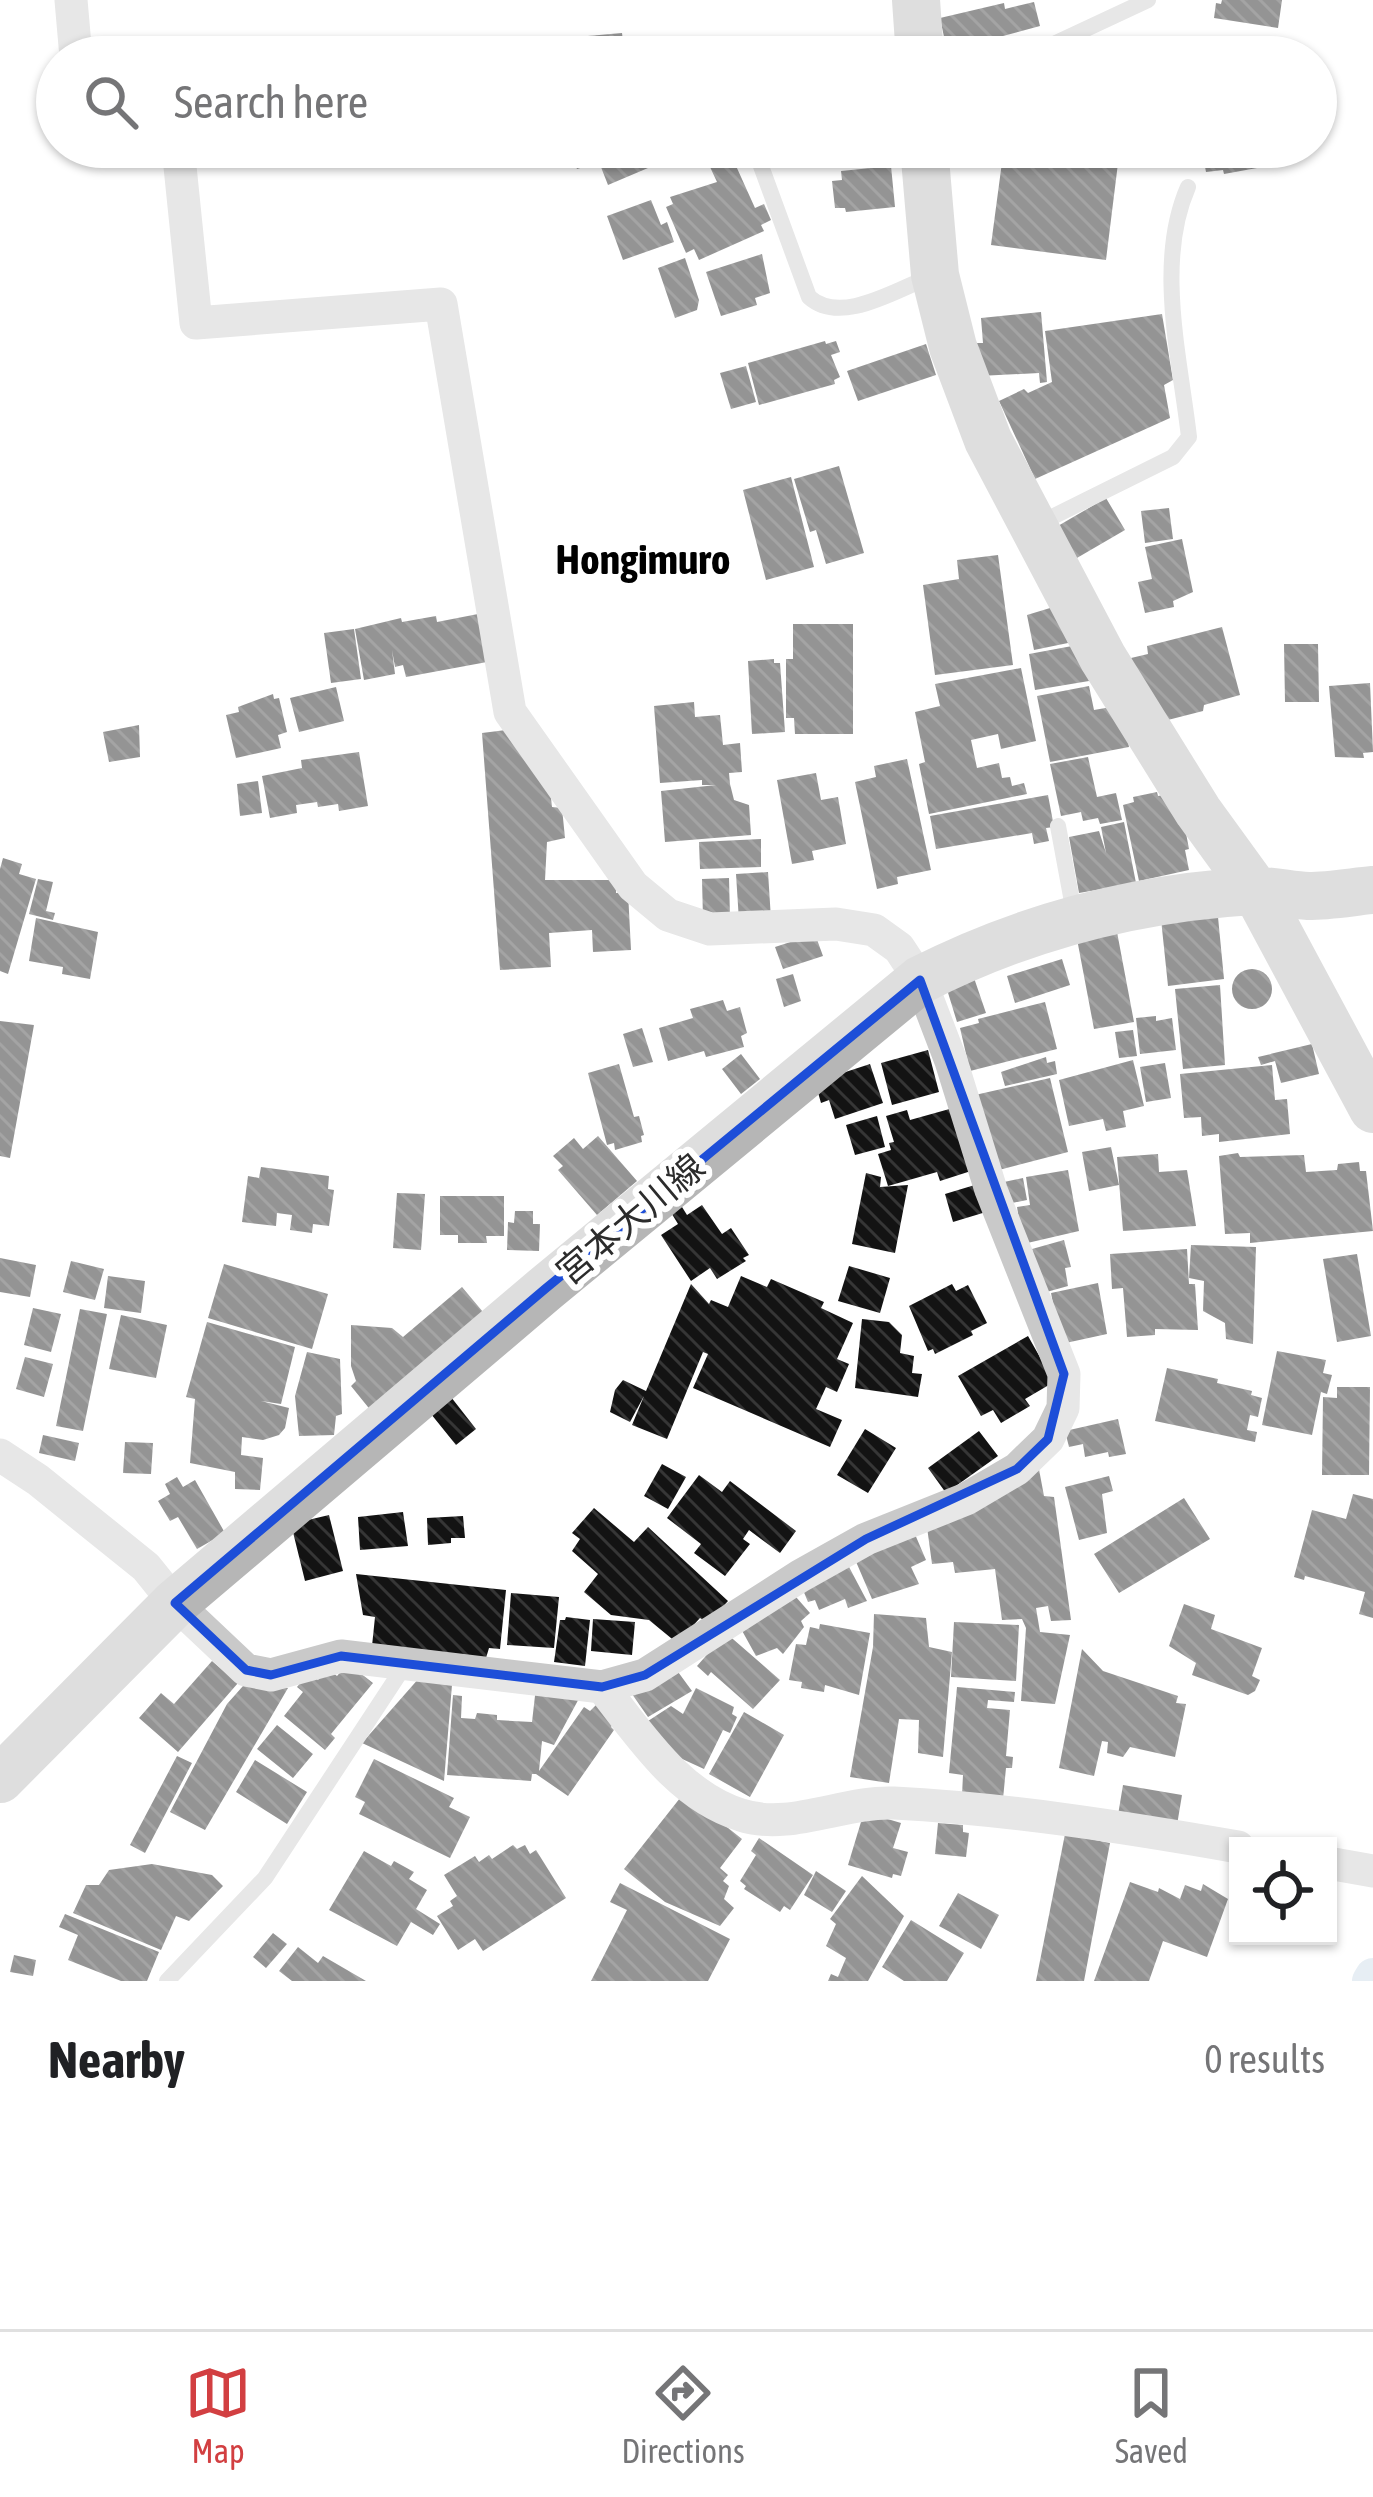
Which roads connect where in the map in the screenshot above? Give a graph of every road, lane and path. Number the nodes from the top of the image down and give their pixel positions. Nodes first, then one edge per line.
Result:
1 (70, 0) edge
2 (916, 0) edge
3 (1148, 0) edge
4 (74, 36) edge
5 (919, 36) edge
6 (1072, 36) edge
7 (180, 168) edge
8 (762, 168) edge
9 (926, 168) edge
10 (1188, 187) dead end
11 (935, 274) junction
12 (1034, 526) junction
13 (1058, 826) dead end
14 (1373, 890) edge
15 (1256, 891) junction
16 (1075, 919) junction
17 (920, 980) junction
18 (1373, 1108) edge
19 (0, 1455) edge
20 (175, 1603) junction
21 (405, 1665) junction
22 (602, 1687) junction
23 (0, 1780) edge
24 (1229, 1846) edge
25 (1337, 1865) edge
26 (1373, 1871) edge
27 (167, 1981) edge

1 - 4 street
2 - 5 main road
3 - 6 lane
7 - 17 street
8 - 11 lane
9 - 11 main road
10 - 12 lane
11 - 12 main road
12 - 15 main road
13 - 16 lane
14 - 15 main road, 宮本大川線
15 - 16 main road, 宮本大川線
15 - 18 main road
16 - 17 main road, 宮本大川線
17 - 20 main road, 宮本大川線
17 - 22 street
19 - 20 street
20 - 21 street
20 - 23 main road, 宮本大川線
21 - 22 street
21 - 27 lane
22 - 24 street
25 - 26 street

